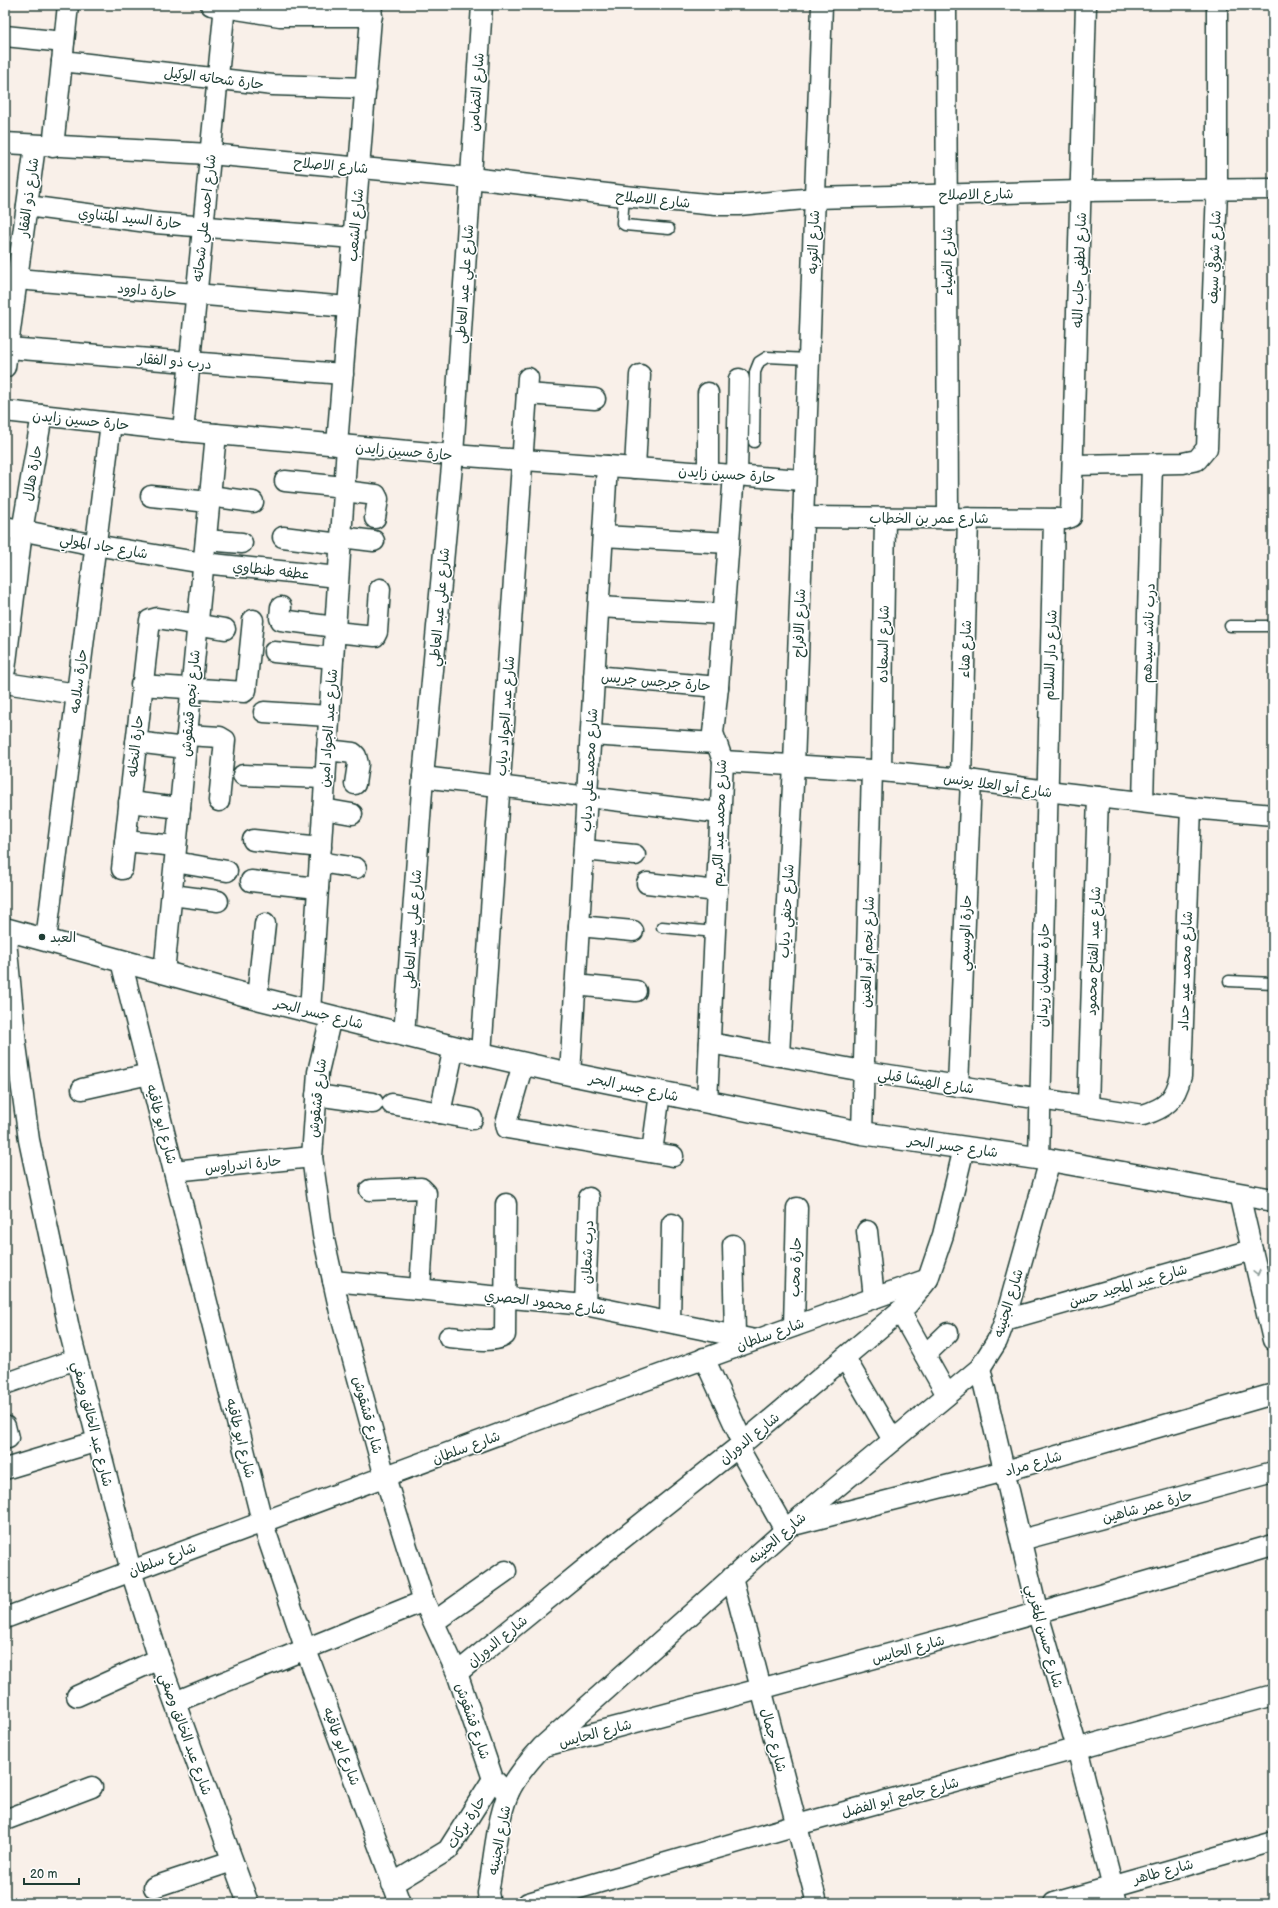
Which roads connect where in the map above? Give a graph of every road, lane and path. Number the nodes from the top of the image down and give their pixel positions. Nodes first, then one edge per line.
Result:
1 (68, 5) edge
2 (482, 5) edge
3 (822, 5) edge
4 (946, 5) edge
5 (1086, 5) edge
6 (1217, 5) edge
7 (220, 6) edge
8 (372, 11) edge
9 (5, 36) edge
10 (63, 51) junction
11 (218, 79) junction
12 (366, 88) junction
13 (5, 143) edge
14 (44, 146) junction
15 (210, 154) junction
16 (359, 168) junction
17 (471, 178) junction
18 (1273, 189) edge
19 (1217, 190) junction
20 (1081, 191) junction
21 (947, 195) junction
22 (624, 196) junction
23 (815, 198) junction
24 (27, 206) junction
25 (203, 225) junction
26 (668, 229) dead end
27 (354, 238) junction
28 (17, 279) junction
29 (196, 294) junction
30 (348, 307) junction
31 (7, 341) edge
32 (808, 359) junction
33 (190, 362) junction
34 (5, 367) edge
35 (343, 374) junction
36 (640, 375) dead end
37 (739, 379) dead end
38 (708, 394) dead end
39 (595, 399) dead end
40 (5, 411) edge
41 (42, 415) junction
42 (111, 423) junction
43 (183, 431) junction
44 (216, 434) junction
45 (754, 442) dead end
46 (342, 445) junction
47 (453, 455) junction
48 (523, 459) junction
49 (1152, 464) junction
50 (1073, 465) junction
51 (607, 466) junction
52 (635, 468) junction
53 (708, 473) junction
54 (735, 474) junction
55 (804, 480) junction
56 (285, 481) dead end
57 (344, 489) junction
58 (151, 496) dead end
59 (209, 499) junction
60 (253, 502) dead end
61 (803, 517) junction
62 (375, 518) dead end
63 (885, 518) junction
64 (948, 518) junction
65 (968, 518) junction
66 (1054, 519) junction
67 (14, 529) edge
68 (603, 536) junction
69 (283, 537) dead end
70 (206, 540) junction
71 (340, 540) junction
72 (374, 541) dead end
73 (242, 543) dead end
74 (729, 543) junction
75 (95, 545) junction
76 (203, 563) junction
77 (338, 577) junction
78 (380, 589) dead end
79 (281, 607) dead end
80 (599, 607) junction
81 (723, 614) junction
82 (253, 620) dead end
83 (197, 625) junction
84 (1230, 626) dead end
85 (1273, 626) edge
86 (225, 629) dead end
87 (335, 629) junction
88 (274, 652) dead end
89 (333, 658) junction
90 (5, 670) edge
91 (594, 676) junction
92 (5, 683) edge
93 (141, 685) junction
94 (718, 687) junction
95 (191, 689) junction
96 (77, 694) junction
97 (264, 712) dead end
98 (329, 716) junction
99 (590, 736) junction
100 (186, 741) junction
101 (136, 742) junction
102 (715, 743) junction
103 (327, 750) junction
104 (723, 761) junction
105 (794, 765) junction
106 (876, 771) junction
107 (243, 775) dead end
108 (423, 777) junction
109 (325, 778) junction
110 (966, 779) junction
111 (355, 784) dead end
112 (500, 786) junction
113 (1047, 792) junction
114 (587, 796) junction
115 (1098, 796) junction
116 (219, 801) dead end
117 (129, 802) junction
118 (1143, 802) junction
119 (180, 808) junction
120 (1191, 808) junction
121 (323, 809) junction
122 (720, 813) junction
123 (352, 814) dead end
124 (1273, 815) edge
125 (253, 840) dead end
126 (125, 841) junction
127 (584, 850) junction
128 (176, 854) junction
129 (320, 855) junction
130 (635, 855) dead end
131 (356, 868) dead end
132 (122, 869) dead end
133 (227, 871) dead end
134 (251, 880) dead end
135 (647, 883) dead end
136 (318, 888) junction
137 (717, 891) junction
138 (172, 895) junction
139 (218, 901) dead end
140 (265, 924) dead end
141 (579, 926) junction
142 (662, 927) dead end
143 (5, 929) edge
144 (634, 931) dead end
145 (715, 932) junction
146 (46, 940) junction
147 (121, 961) junction
148 (164, 973) junction
149 (1229, 981) dead end
150 (1273, 983) edge
151 (575, 984) junction
152 (636, 991) dead end
153 (257, 998) junction
154 (310, 1011) junction
155 (331, 1017) junction
156 (404, 1035) junction
157 (710, 1043) junction
158 (454, 1047) junction
159 (481, 1054) junction
160 (779, 1056) junction
161 (523, 1064) junction
162 (864, 1071) junction
163 (149, 1074) junction
164 (570, 1074) junction
165 (958, 1086) junction
166 (82, 1088) dead end
167 (660, 1092) junction
168 (316, 1095) junction
169 (1040, 1099) junction
170 (708, 1102) junction
171 (1088, 1106) junction
172 (440, 1113) junction
173 (1143, 1115) joint
174 (472, 1119) dead end
175 (862, 1133) junction
176 (964, 1148) junction
177 (652, 1152) junction
178 (673, 1156) dead end
179 (312, 1157) junction
180 (1044, 1159) junction
181 (174, 1171) junction
182 (370, 1190) dead end
183 (1240, 1194) junction
184 (589, 1198) dead end
185 (1273, 1200) edge
186 (506, 1204) dead end
187 (797, 1208) dead end
188 (672, 1224) dead end
189 (867, 1231) dead end
190 (734, 1245) dead end
191 (1252, 1250) junction
192 (928, 1278) junction
193 (333, 1280) junction
194 (420, 1289) junction
195 (505, 1296) junction
196 (874, 1298) junction
197 (585, 1305) junction
198 (900, 1311) junction
199 (1005, 1320) junction
200 (670, 1322) junction
201 (794, 1326) junction
202 (948, 1333) dead end
203 (735, 1335) junction
204 (449, 1337) dead end
205 (755, 1340) junction
206 (1273, 1340) edge
207 (925, 1355) junction
208 (704, 1358) junction
209 (845, 1358) junction
210 (76, 1359) junction
211 (980, 1368) junction
212 (5, 1384) edge
213 (1273, 1394) edge
214 (947, 1395) junction
215 (893, 1440) junction
216 (98, 1441) junction
217 (741, 1445) junction
218 (5, 1469) edge
219 (1004, 1471) junction
220 (1273, 1472) edge
221 (385, 1477) junction
222 (262, 1521) junction
223 (788, 1528) junction
224 (1021, 1540) junction
225 (1273, 1545) edge
226 (131, 1571) junction
227 (506, 1571) dead end
228 (732, 1577) junction
229 (424, 1601) junction
230 (1038, 1614) junction
231 (5, 1618) edge
232 (434, 1622) junction
233 (306, 1650) junction
234 (159, 1659) junction
235 (457, 1673) junction
236 (761, 1690) junction
237 (1273, 1695) edge
238 (77, 1696) dead end
239 (175, 1702) junction
240 (542, 1746) junction
241 (1077, 1748) junction
242 (493, 1779) junction
243 (92, 1787) dead end
244 (508, 1794) junction
245 (5, 1820) edge
246 (797, 1825) junction
247 (1273, 1841) edge
248 (232, 1861) junction
249 (392, 1884) junction
250 (154, 1887) dead end
251 (1114, 1894) edge
252 (248, 1903) edge
253 (400, 1903) edge
254 (490, 1903) edge
255 (528, 1903) edge
256 (817, 1903) edge
257 (1054, 1903) edge

1 - 10 street, شارع ذو الفقار
2 - 17 street, شارع التضامن
3 - 23 street, شارع التوبه
4 - 21 street, شارع الضياء
5 - 20 street, شارع لطفي جاب الله
6 - 19 street, شارع شوقي سيف
7 - 8 street
7 - 11 street, شارع احمد علي شحاته
8 - 12 street, شارع الشعب
9 - 10 street, حارة شحاته الوكيل
10 - 11 street, حارة شحاته الوكيل
10 - 14 street, شارع ذو الفقار
11 - 12 street, حارة شحاته الوكيل
11 - 15 street, شارع احمد علي شحاته
12 - 16 street, شارع الشعب
13 - 14 street, شارع الاصلاح
14 - 15 street, شارع الاصلاح
14 - 24 street, شارع ذو الفقار
15 - 16 street, شارع الاصلاح
15 - 25 street, شارع احمد علي شحاته
16 - 17 street, شارع الاصلاح
16 - 27 street, شارع الشعب
17 - 22 street, شارع الاصلاح
17 - 47 street, شارع علي عبد العاطي
18 - 19 street, شارع الاصلاح
19 - 20 street, شارع الاصلاح
19 - 49 street, شارع شوقي سيف
20 - 21 street, شارع الاصلاح
20 - 50 street, شارع لطفي جاب الله
21 - 23 street, شارع الاصلاح
21 - 64 street, شارع الضياء
22 - 23 street, شارع الاصلاح
22 - 26 lane
23 - 32 street, شارع التوبه
24 - 25 street, حارة السيد المتناوي
24 - 28 street, شارع ذو الفقار
25 - 27 street, حارة السيد المتناوي
25 - 29 street, شارع احمد علي شحاته
27 - 30 street, شارع الشعب
28 - 29 street, حارة داوود
28 - 31 street, شارع ذو الفقار
29 - 30 street, حارة داوود
29 - 33 street, شارع احمد علي شحاته
30 - 35 street, شارع الشعب
31 - 33 street, درب ذو الفقار
31 - 34 street, شارع ذو الفقار
32 - 45 lane
32 - 55 street, شارع التوبه
33 - 35 street, درب ذو الفقار
33 - 43 street, شارع احمد علي شحاته
35 - 46 street, شارع الشعب
36 - 52 street
37 - 54 street, شارع محمد عبد الكريم
38 - 53 street
39 - 48 street, شارع عبد الجواد دياب
40 - 41 street, حارة حسين زايدن
41 - 42 street, حارة حسين زايدن
41 - 67 street, حارة هلال
42 - 43 street, حارة حسين زايدن
42 - 75 street, حارة سلامه
43 - 44 street, حارة حسين زايدن
44 - 46 street, حارة حسين زايدن
44 - 59 street, شارع نجم قشقوش
46 - 47 street, حارة حسين زايدن
46 - 57 street, شارع عبد الجواد امين
47 - 48 street, حارة حسين زايدن
47 - 108 street, شارع علي عبد العاطي
48 - 51 street, حارة حسين زايدن
48 - 112 street, شارع عبد الجواد دياب
49 - 50 street, شارع شوقي سيف
49 - 118 street, درب ناشد سيدهم
50 - 66 street, شارع لطفي جاب الله
51 - 52 street, حارة حسين زايدن
51 - 68 street, شارع محمد علي دياب
52 - 53 street, حارة حسين زايدن
53 - 54 street, حارة حسين زايدن
54 - 55 street, حارة حسين زايدن
54 - 74 street, شارع محمد عبد الكريم
55 - 61 street, شارع الافراح
56 - 57 street
57 - 62 street
57 - 71 street, شارع عبد الجواد امين
58 - 59 street
59 - 60 street
59 - 70 street, شارع نجم قشقوش
61 - 63 street, شارع عمر بن الخطاب
61 - 105 street, شارع الافراح
63 - 64 street, شارع عمر بن الخطاب
63 - 106 street, شارع السعاده
64 - 65 street, شارع عمر بن الخطاب
65 - 66 street, شارع عمر بن الخطاب
65 - 110 street, شارع هناء
66 - 113 street, شارع دار السلام
67 - 75 street, شارع جاد المولي
67 - 90 street, حارة هلال
68 - 74 street
68 - 80 street, شارع محمد علي دياب
69 - 71 street
70 - 73 street
70 - 76 street, شارع نجم قشقوش
71 - 72 street
71 - 77 street, شارع عبد الجواد امين
74 - 81 street, شارع محمد عبد الكريم
75 - 76 street, شارع جاد المولي
75 - 96 street, حارة سلامه
76 - 77 street, عطفه طنطاوي
76 - 83 street, شارع نجم قشقوش
77 - 87 street, شارع عبد الجواد امين
78 - 87 street
79 - 87 street
80 - 81 street
80 - 91 street, شارع محمد علي دياب
81 - 94 street, شارع محمد عبد الكريم
82 - 95 street
83 - 86 street
83 - 93 street, حارة النخله
83 - 95 street, شارع نجم قشقوش
84 - 85 lane
87 - 89 street, شارع عبد الجواد امين
88 - 89 street
89 - 98 street, شارع عبد الجواد امين
91 - 94 street, حارة جرجس جريس
91 - 99 street, شارع محمد علي دياب
92 - 96 street
93 - 95 street
93 - 101 street, حارة النخله
94 - 102 street, شارع محمد عبد الكريم
95 - 100 street, شارع نجم قشقوش
96 - 146 street, حارة سلامه
97 - 98 street
98 - 103 street, شارع عبد الجواد امين
99 - 102 street
99 - 114 street, شارع محمد علي دياب
100 - 101 street
100 - 116 street
100 - 119 street, شارع نجم قشقوش
101 - 117 street, حارة النخله
102 - 104 street, شارع محمد عبد الكريم
103 - 109 street, شارع عبد الجواد امين
103 - 111 street
104 - 105 street, شارع أبو العلا يونس
104 - 122 street, شارع محمد عبد الكريم
105 - 106 street, شارع أبو العلا يونس
105 - 160 street, شارع حنفي دياب
106 - 110 street, شارع أبو العلا يونس
106 - 162 street, شارع نجم أبو العنين
107 - 109 street
108 - 112 street
108 - 156 street, شارع علي عبد العاطي
109 - 121 street, شارع عبد الجواد امين
110 - 113 street, شارع أبو العلا يونس
110 - 165 street, حارة الوسيمي
112 - 114 street
112 - 159 street, شارع عبد الجواد دياب
113 - 115 street, شارع أبو العلا يونس
113 - 169 street, حارة سليمان زيدان
114 - 122 street
114 - 127 street, شارع محمد علي دياب
115 - 118 street, شارع أبو العلا يونس
115 - 171 street, شارع عبد الفتاح محمود
117 - 119 street
117 - 126 street, حارة النخله
118 - 120 street, شارع أبو العلا يونس
119 - 128 street, شارع نجم قشقوش
120 - 124 street, شارع أبو العلا يونس
120 - 173 street, شارع محمد عيد حداد
121 - 123 street
121 - 129 street, شارع عبد الجواد امين
122 - 137 street, شارع محمد عبد الكريم
125 - 129 street
126 - 128 street
126 - 132 street, حارة النخله
127 - 130 street
127 - 141 street, شارع محمد علي دياب
128 - 133 street
128 - 138 street, شارع نجم قشقوش
129 - 131 street
129 - 136 street, شارع عبد الجواد امين
134 - 136 street
135 - 137 street
136 - 154 street, شارع عبد الجواد امين
137 - 145 street, شارع محمد عبد الكريم
138 - 139 street
138 - 148 street, شارع نجم قشقوش
140 - 153 street
141 - 144 street
141 - 151 street, شارع محمد علي دياب
142 - 145 lane
143 - 146 main road, شارع جسر البحر
143 - 210 street, شارع عبد الخالق وصفي
145 - 157 street, شارع محمد عبد الكريم
146 - 147 main road, شارع جسر البحر
147 - 148 main road, شارع جسر البحر
147 - 163 street, شارع ابو طاقيه
148 - 153 main road, شارع جسر البحر
149 - 150 lane
151 - 152 street
151 - 164 street, شارع محمد علي دياب
153 - 154 main road, شارع جسر البحر
154 - 155 main road, شارع جسر البحر
155 - 156 main road, شارع جسر البحر
155 - 168 street, شارع قشقوش
156 - 158 main road, شارع جسر البحر
157 - 160 street, شارع الهيشا قبلي
157 - 170 street, شارع محمد عبد الكريم
158 - 159 main road, شارع جسر البحر
158 - 172 street
159 - 161 main road, شارع جسر البحر
160 - 162 street, شارع الهيشا قبلي
161 - 164 main road, شارع جسر البحر
161 - 177 street
162 - 165 street, شارع الهيشا قبلي
162 - 175 street, شارع نجم أبو العنين
163 - 166 street
163 - 181 street, شارع ابو طاقيه
164 - 167 main road, شارع جسر البحر
165 - 169 street, شارع الهيشا قبلي
167 - 170 main road, شارع جسر البحر
167 - 177 street
168 - 172 street
168 - 179 street, شارع قشقوش
169 - 171 street, شارع الهيشا قبلي
169 - 180 street, حارة سليمان زيدان
170 - 175 main road, شارع جسر البحر
171 - 173 street, شارع الهيشا قبلي
172 - 174 street
175 - 176 main road, شارع جسر البحر
176 - 180 main road, شارع جسر البحر
176 - 192 street, شارع الدوران
177 - 178 street
179 - 181 street, حارة اندراوس
179 - 193 street, شارع قشقوش
180 - 183 main road, شارع جسر البحر
180 - 199 street, شارع الجنينه
181 - 222 street, شارع ابو طاقيه
182 - 194 street
183 - 185 main road, شارع جسر البحر
183 - 191 street
184 - 197 street, درب شعلان
186 - 195 street
187 - 201 street, حارة محب
188 - 200 street
189 - 196 street
190 - 203 street
191 - 199 street, شارع عبد المجيد حسن
191 -> 206 street
192 - 196 street, شارع سلطان
192 - 198 street, شارع الدوران
193 - 194 street, شارع محمود الحصري
193 - 221 street, شارع قشقوش
194 - 195 street, شارع محمود الحصري
195 - 197 street, شارع محمود الحصري
195 - 204 street
196 - 201 street, شارع سلطان
197 - 200 street, شارع محمود الحصري
198 - 207 street
198 - 209 street, شارع الدوران
199 - 211 street, شارع الجنينه
200 - 203 street, شارع محمود الحصري
201 - 205 street, شارع سلطان
202 - 207 street
203 - 205 street, شارع محمود الحصري
205 - 208 street, شارع سلطان
207 - 214 street
208 - 217 street
208 - 221 street, شارع سلطان
209 - 215 street
209 - 217 street, شارع الدوران
210 - 212 street
210 - 216 street, شارع عبد الخالق وصفي
211 - 214 street, شارع الجنينه
211 - 219 street, شارع حسن المغربي
213 - 219 street, شارع مراد
214 - 215 street, شارع الجنينه
215 - 223 street, شارع الجنينه
216 - 218 street
216 - 226 street, شارع عبد الخالق وصفي
217 - 223 street
217 - 235 street, شارع الدوران
219 - 223 street, شارع مراد
219 - 224 street, شارع حسن المغربي
220 - 224 street, حارة عمر شاهين
221 - 222 street, شارع سلطان
221 - 229 street, شارع قشقوش
222 - 226 street, شارع سلطان
222 - 233 street, شارع ابو طاقيه
223 - 228 street, شارع الجنينه
224 - 230 street, شارع حسن المغربي
225 - 230 street, شارع الحايس
226 - 231 street, شارع سلطان
226 - 234 street, شارع عبد الخالق وصفي
227 - 232 street
228 - 236 street, شارع جمال
228 - 240 street, شارع الجنينه
229 - 232 street, شارع قشقوش
229 - 233 street
230 - 236 street, شارع الحايس
230 - 241 street, شارع حسن المغربي
232 - 235 street, شارع قشقوش
233 - 239 street
233 - 249 street, شارع ابو طاقيه
234 - 238 street
234 - 239 street, شارع عبد الخالق وصفي
235 - 242 street, شارع قشقوش
236 - 240 street, شارع الحايس
236 - 246 street, شارع جمال
237 - 241 street, شارع جامع أبو الفضل
239 - 248 street, شارع عبد الخالق وصفي
240 - 244 street, شارع الجنينه
241 - 246 street, شارع جامع أبو الفضل
241 - 251 street, شارع حسن المغربي
242 - 244 street, شارع قشقوش
242 - 249 street, حارة بركات
243 - 245 street
244 - 254 street, شارع الجنينه
246 - 255 street, شارع جامع أبو الفضل
246 - 256 street, شارع جمال
247 - 251 street, شارع طاهر
248 - 250 street
248 - 252 street, شارع عبد الخالق وصفي
249 - 253 street, شارع ابو طاقيه
251 - 257 street, شارع طاهر

